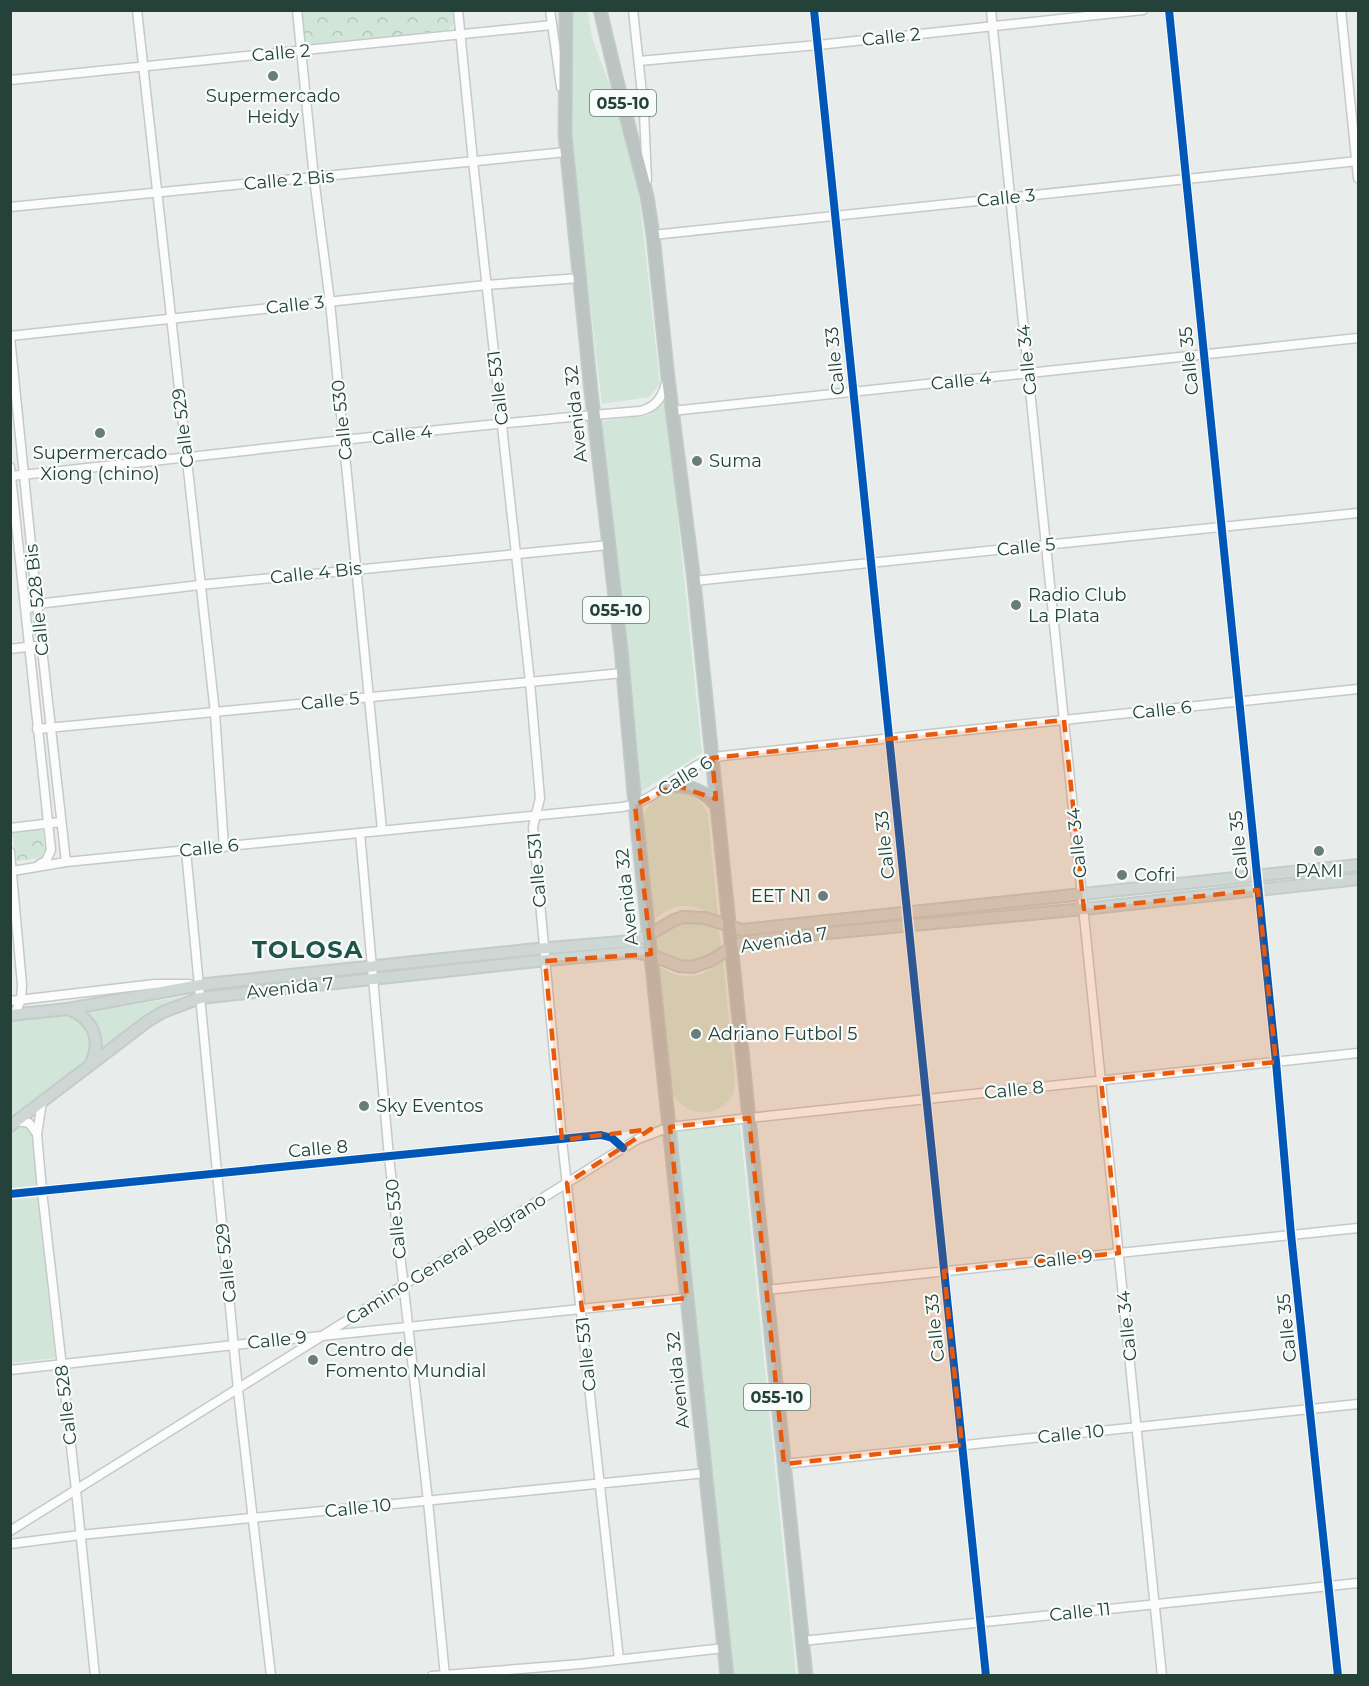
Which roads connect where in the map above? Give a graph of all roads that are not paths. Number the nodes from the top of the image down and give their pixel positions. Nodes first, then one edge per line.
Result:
1 (137, 10) edge
2 (297, 10) edge
3 (458, 10) edge
4 (550, 10) edge
5 (566, 10) edge
6 (600, 10) edge
7 (633, 10) edge
8 (814, 10) edge
9 (991, 10) edge
10 (1143, 10) edge
11 (1169, 10) edge
12 (1341, 10) edge
13 (552, 25) junction
14 (993, 26) junction
15 (460, 33) junction
16 (818, 45) junction
17 (300, 52) junction
18 (639, 61) junction
19 (144, 65) junction
20 (10, 80) edge
21 (564, 115) junction
22 (567, 152) junction
23 (473, 161) junction
24 (1358, 161) edge
25 (314, 178) junction
26 (1359, 178) edge
27 (1186, 179) junction
28 (158, 191) junction
29 (647, 196) junction
30 (1011, 198) junction
31 (10, 207) edge
32 (835, 217) junction
33 (653, 235) junction
34 (580, 278) junction
35 (486, 285) junction
36 (330, 302) junction
37 (170, 318) junction
38 (10, 336) edge
39 (1359, 338) edge
40 (1204, 355) junction
41 (1029, 373) junction
42 (668, 378) junction
43 (854, 392) junction
44 (672, 411) junction
45 (595, 415) junction
46 (502, 423) junction
47 (344, 441) junction
48 (187, 458) junction
49 (11, 472) edge
50 (24, 474) junction
51 (1359, 513) edge
52 (1221, 527) junction
53 (609, 545) junction
54 (1046, 545) junction
55 (517, 554) junction
56 (871, 563) junction
57 (358, 569) junction
58 (694, 581) junction
59 (200, 585) junction
60 (37, 604) junction
61 (26, 610) junction
62 (42, 646) junction
63 (29, 647) junction
64 (10, 649) edge
65 (623, 673) junction
66 (530, 682) junction
67 (1359, 689) edge
68 (371, 697) junction
69 (1239, 702) junction
70 (214, 713) junction
71 (1064, 720) junction
72 (37, 729) junction
73 (51, 729) junction
74 (889, 739) junction
75 (712, 758) junction
76 (668, 786) junction
77 (635, 805) junction
78 (717, 806) junction
79 (536, 816) junction
80 (60, 822) junction
81 (47, 824) junction
82 (10, 828) edge
83 (382, 830) junction
84 (360, 833) junction
85 (224, 847) junction
86 (186, 850) junction
87 (10, 852) edge
88 (66, 862) junction
89 (1359, 865) edge
90 (36, 867) junction
91 (13, 871) junction
92 (1257, 876) junction
93 (1359, 879) edge
94 (1258, 890) junction
95 (1082, 894) junction
96 (1084, 909) junction
97 (908, 919) junction
98 (729, 927) junction
99 (649, 935) junction
100 (544, 948) junction
101 (731, 948) junction
102 (651, 955) junction
103 (545, 961) junction
104 (372, 966) junction
105 (373, 980) junction
106 (198, 985) junction
107 (200, 998) junction
108 (21, 1000) junction
109 (10, 1001) edge
110 (68, 1009) junction
111 (12, 1015) edge
112 (1359, 1053) edge
113 (1276, 1062) junction
114 (91, 1064) junction
115 (1101, 1080) junction
116 (927, 1099) junction
117 (42, 1102) junction
118 (749, 1118) junction
119 (14, 1124) edge
120 (670, 1127) junction
121 (37, 1134) junction
122 (562, 1140) junction
123 (623, 1148) junction
124 (389, 1157) junction
125 (217, 1173) junction
126 (567, 1183) junction
127 (42, 1191) junction
128 (10, 1194) edge
129 (1359, 1228) edge
130 (1291, 1234) junction
131 (1119, 1253) junction
132 (944, 1271) junction
133 (403, 1287) junction
134 (766, 1290) junction
135 (687, 1298) junction
136 (582, 1310) junction
137 (408, 1326) junction
138 (325, 1335) junction
139 (234, 1345) junction
140 (62, 1365) junction
141 (10, 1370) edge
142 (238, 1390) junction
143 (1359, 1404) edge
144 (1311, 1409) junction
145 (1137, 1427) junction
146 (962, 1445) junction
147 (784, 1464) junction
148 (706, 1473) junction
149 (598, 1484) junction
150 (76, 1490) junction
151 (429, 1501) junction
152 (254, 1518) junction
153 (10, 1531) edge
154 (80, 1534) junction
155 (10, 1544) edge
156 (1359, 1583) edge
157 (1329, 1586) junction
158 (1155, 1605) junction
159 (981, 1623) junction
160 (802, 1641) junction
161 (724, 1648) junction
162 (619, 1659) junction
163 (581, 1664) junction
164 (445, 1675) edge
165 (95, 1676) edge
166 (271, 1676) edge
167 (432, 1676) edge
168 (582, 1676) edge
169 (727, 1676) edge
170 (806, 1676) edge
171 (986, 1676) edge
172 (1162, 1676) edge
173 (1338, 1676) edge

1 - 19 street, Calle 529
2 - 17 street, Calle 530
3 - 15 street, Calle 531
4 - 13 street, Avenida 32
5 - 21 highway, Avenida 32 / 055-10
6 - 29 highway, 055-10
7 - 18 street
8 - 16 street, Calle 33
9 - 14 street, Calle 34
10 - 14 street, Calle 2
11 - 27 street, Calle 35
12 - 24 street
13 - 15 street, Calle 2
13 - 21 street, Avenida 32
14 - 16 street, Calle 2
14 - 30 street, Calle 34
15 - 17 street, Calle 2
15 - 23 street, Calle 531
16 - 18 street, Calle 2
16 - 32 street, Calle 33
17 - 19 street, Calle 2
17 - 25 street, Calle 530
18 - 29 street
19 - 20 street, Calle 2
19 - 28 street, Calle 529
21 - 22 highway, Avenida 32 / 055-10
22 - 23 street, Calle 2 Bis
22 - 34 highway, Avenida 32 / 055-10
23 - 25 street, Calle 2 Bis
23 - 35 street, Calle 531
24 - 26 street
24 - 27 street, Calle 3
25 - 28 street, Calle 2 Bis
25 - 36 street, Calle 530
27 - 30 street, Calle 3
27 - 40 street, Calle 35
28 - 31 street, Calle 2 Bis
28 - 37 street, Calle 529
29 - 33 highway, 055-10
30 - 32 street, Calle 3
30 - 41 street, Calle 34
32 - 33 street, Calle 3
32 - 43 street, Calle 33
33 - 42 highway, 055-10
34 - 35 street, Calle 3
34 - 45 highway, Avenida 32 / 055-10
35 - 36 street, Calle 3
35 - 46 street, Calle 531
36 - 37 street, Calle 3
36 - 47 street, Calle 530
37 - 38 street, Calle 3
37 - 48 street, Calle 529
38 - 50 street, Calle 528 Bis
39 - 40 street, Calle 4
40 - 41 street, Calle 4
40 - 52 street, Calle 35
41 - 43 street, Calle 4
41 - 54 street, Calle 34
42 - 44 highway, 055-10
42 - 45 street, Calle 4
43 - 44 street, Calle 4
43 - 56 street, Calle 33
44 - 58 highway, 055-10
45 - 46 street, Calle 4
45 - 53 highway, Avenida 32 / 055-10
46 - 47 street, Calle 4
46 - 55 street, Calle 531
47 - 48 street, Calle 4
47 - 57 street, Calle 530
48 - 50 street, Calle 4
48 - 59 street, Calle 529
49 - 50 street, Calle 4
49 - 61 street, Calle 528 Bis
50 - 60 street, Calle 528 Bis
51 - 52 street, Calle 5
52 - 54 street, Calle 5
52 - 69 street, Calle 35
53 - 55 street, Calle 4 Bis
53 - 65 highway, Avenida 32 / 055-10
54 - 56 street, Calle 5
54 - 71 street, Calle 34
55 - 57 street, Calle 4 Bis
55 - 66 street, Calle 531
56 - 58 street, Calle 5
56 - 74 street, Calle 33
57 - 59 street, Calle 4 Bis
57 - 68 street, Calle 530
58 - 75 highway, 055-10
59 - 60 street, Calle 4 Bis
59 - 70 street, Calle 529
60 - 61 street, Calle 4 Bis
60 - 62 street, Calle 528 Bis
61 - 63 street, Calle 528 Bis
62 - 63 street
62 - 73 street, Calle 528 Bis
63 - 64 street
63 - 72 street, Calle 528 Bis
65 - 66 street, Calle 5
65 - 77 highway, Avenida 32 / 055-10
66 - 68 street, Calle 5
66 - 79 street, Calle 531
67 - 69 street, Calle 6
68 - 70 street, Calle 5
68 - 83 street, Calle 530
69 - 71 street, Calle 6
69 - 92 street, Calle 35
70 - 73 street, Calle 5
70 - 85 street, Calle 529
71 - 74 street, Calle 6
71 - 95 street, Calle 34
72 - 73 street, Calle 5
72 - 81 street, Calle 528 Bis
73 - 80 street, Calle 528 Bis
74 - 75 street, Calle 6
74 - 97 street, Calle 33
75 - 76 street, Calle 6
75 - 78 highway, 055-10
76 - 77 street, Calle 6
76 - 78 highway
77 - 79 street, Calle 6
77 - 99 highway, Avenida 32 / 055-10
78 - 98 highway, 055-10
79 - 83 street, Calle 6
79 - 100 street, Calle 531
80 - 81 street
80 - 88 street, Calle 528 Bis
81 - 82 street
81 - 90 street, Calle 528 Bis
83 - 84 street, Calle 6
84 - 85 street, Calle 6
84 - 104 street, Calle 530
85 - 86 street, Calle 6
86 - 88 street, Calle 6
86 - 106 street, Calle 529
87 - 91 street
88 - 90 street, Calle 6
89 - 92 main road, Avenida 7
90 - 91 street, Calle 6
91 - 108 street
92 - 94 street, Calle 35
92 - 95 main road, Avenida 7
93 - 94 main road, Avenida 7
94 - 96 main road, Avenida 7
94 - 113 street, Calle 35
95 - 96 street, Calle 34
95 - 97 main road, Avenida 7
96 - 97 main road, Avenida 7
96 - 115 street, Calle 34
97 - 98 main road, Avenida 7
97 - 101 main road, Avenida 7
97 - 116 street, Calle 33
98 - 99 main road, Avenida 7
98 - 101 highway, 055-10
99 - 100 main road, Avenida 7
99 - 102 highway, Avenida 32 / 055-10
100 - 103 street, Calle 531
100 - 104 main road, Avenida 7
101 - 102 main road, Avenida 7
101 - 118 highway, 055-10
102 - 103 main road, Avenida 7
102 - 120 highway, Avenida 32 / 055-10
103 - 105 main road, Avenida 7
103 - 122 street, Calle 531
104 - 105 street, Calle 530
104 - 106 main road, Avenida 7
105 - 107 main road, Avenida 7
105 - 124 street, Calle 530
106 - 107 street, Calle 529
106 - 108 street, Avenida 7
106 - 110 main road, Avenida 7
107 - 114 main road, Avenida 7
107 - 125 street, Calle 529
108 - 109 street, Avenida 7
108 - 111 street
110 - 111 main road, Avenida 7
110 - 114 main road
112 - 113 street, Calle 8
113 - 115 street, Calle 8
113 - 130 street, Calle 35
114 - 117 main road, Avenida 7
115 - 116 street, Calle 8
115 - 131 street, Calle 34
116 - 118 street, Calle 8
116 - 132 street, Calle 33
117 - 119 main road, Avenida 7
117 - 121 street, Calle 528
118 - 120 street, Calle 8
118 - 134 highway, 055-10
119 - 121 street
120 - 123 street, Camino General Belgrano
120 - 135 highway, Avenida 32 / 055-10
121 - 127 street, Calle 528
122 - 123 street, Calle 8
122 - 124 street, Calle 8
122 - 126 street, Calle 531
123 - 126 street, Camino General Belgrano
124 - 125 street, Calle 8
124 - 133 street, Calle 530
125 - 127 street, Calle 8
125 - 139 street, Calle 529
126 - 133 street, Camino General Belgrano
126 - 136 street, Calle 531
127 - 128 street, Calle 8
127 - 140 street, Calle 528
129 - 130 street, Calle 9
130 - 131 street, Calle 9
130 - 144 street, Calle 35
131 - 132 street, Calle 9
131 - 145 street, Calle 34
132 - 134 street, Calle 9
132 - 146 street, Calle 33
133 - 137 street, Calle 530
133 - 138 street, Camino General Belgrano
134 - 147 highway, 055-10
135 - 136 street, Calle 9
135 - 148 highway, Avenida 32 / 055-10
136 - 137 street, Calle 9
136 - 149 street, Calle 531
137 - 138 street, Calle 9
137 - 151 street, Calle 530
138 - 139 street, Calle 9
138 - 142 street, Camino General Belgrano
139 - 140 street, Calle 9
139 - 142 street, Calle 529
140 - 141 street, Calle 9
140 - 150 street, Calle 528
142 - 150 street, Camino General Belgrano
142 - 152 street, Calle 529
143 - 144 street, Calle 10
144 - 145 street, Calle 10
144 - 157 street, Calle 35
145 - 146 street, Calle 10
145 - 158 street, Calle 34
146 - 147 street, Calle 10
146 - 159 street, Calle 33
147 - 160 highway, 055-10
148 - 149 street, Calle 10
148 - 161 highway, Avenida 32 / 055-10
149 - 151 street, Calle 10
149 - 162 street, Calle 531
150 - 153 street, Camino General Belgrano
150 - 154 street, Calle 528
151 - 152 street, Calle 10
151 - 164 street, Calle 530
152 - 154 street, Calle 10
152 - 166 street, Calle 529
154 - 155 street, Calle 10
154 - 165 street, Calle 528
156 - 157 street, Calle 11
157 - 158 street, Calle 11
157 - 173 street, Calle 35
158 - 159 street, Calle 11
158 - 172 street, Calle 34
159 - 160 street, Calle 11
159 - 171 street, Calle 33
160 - 170 highway, 055-10
161 - 162 street
161 - 169 highway, Avenida 32 / 055-10
162 - 163 street
163 - 164 street
163 - 168 street
164 - 167 street

